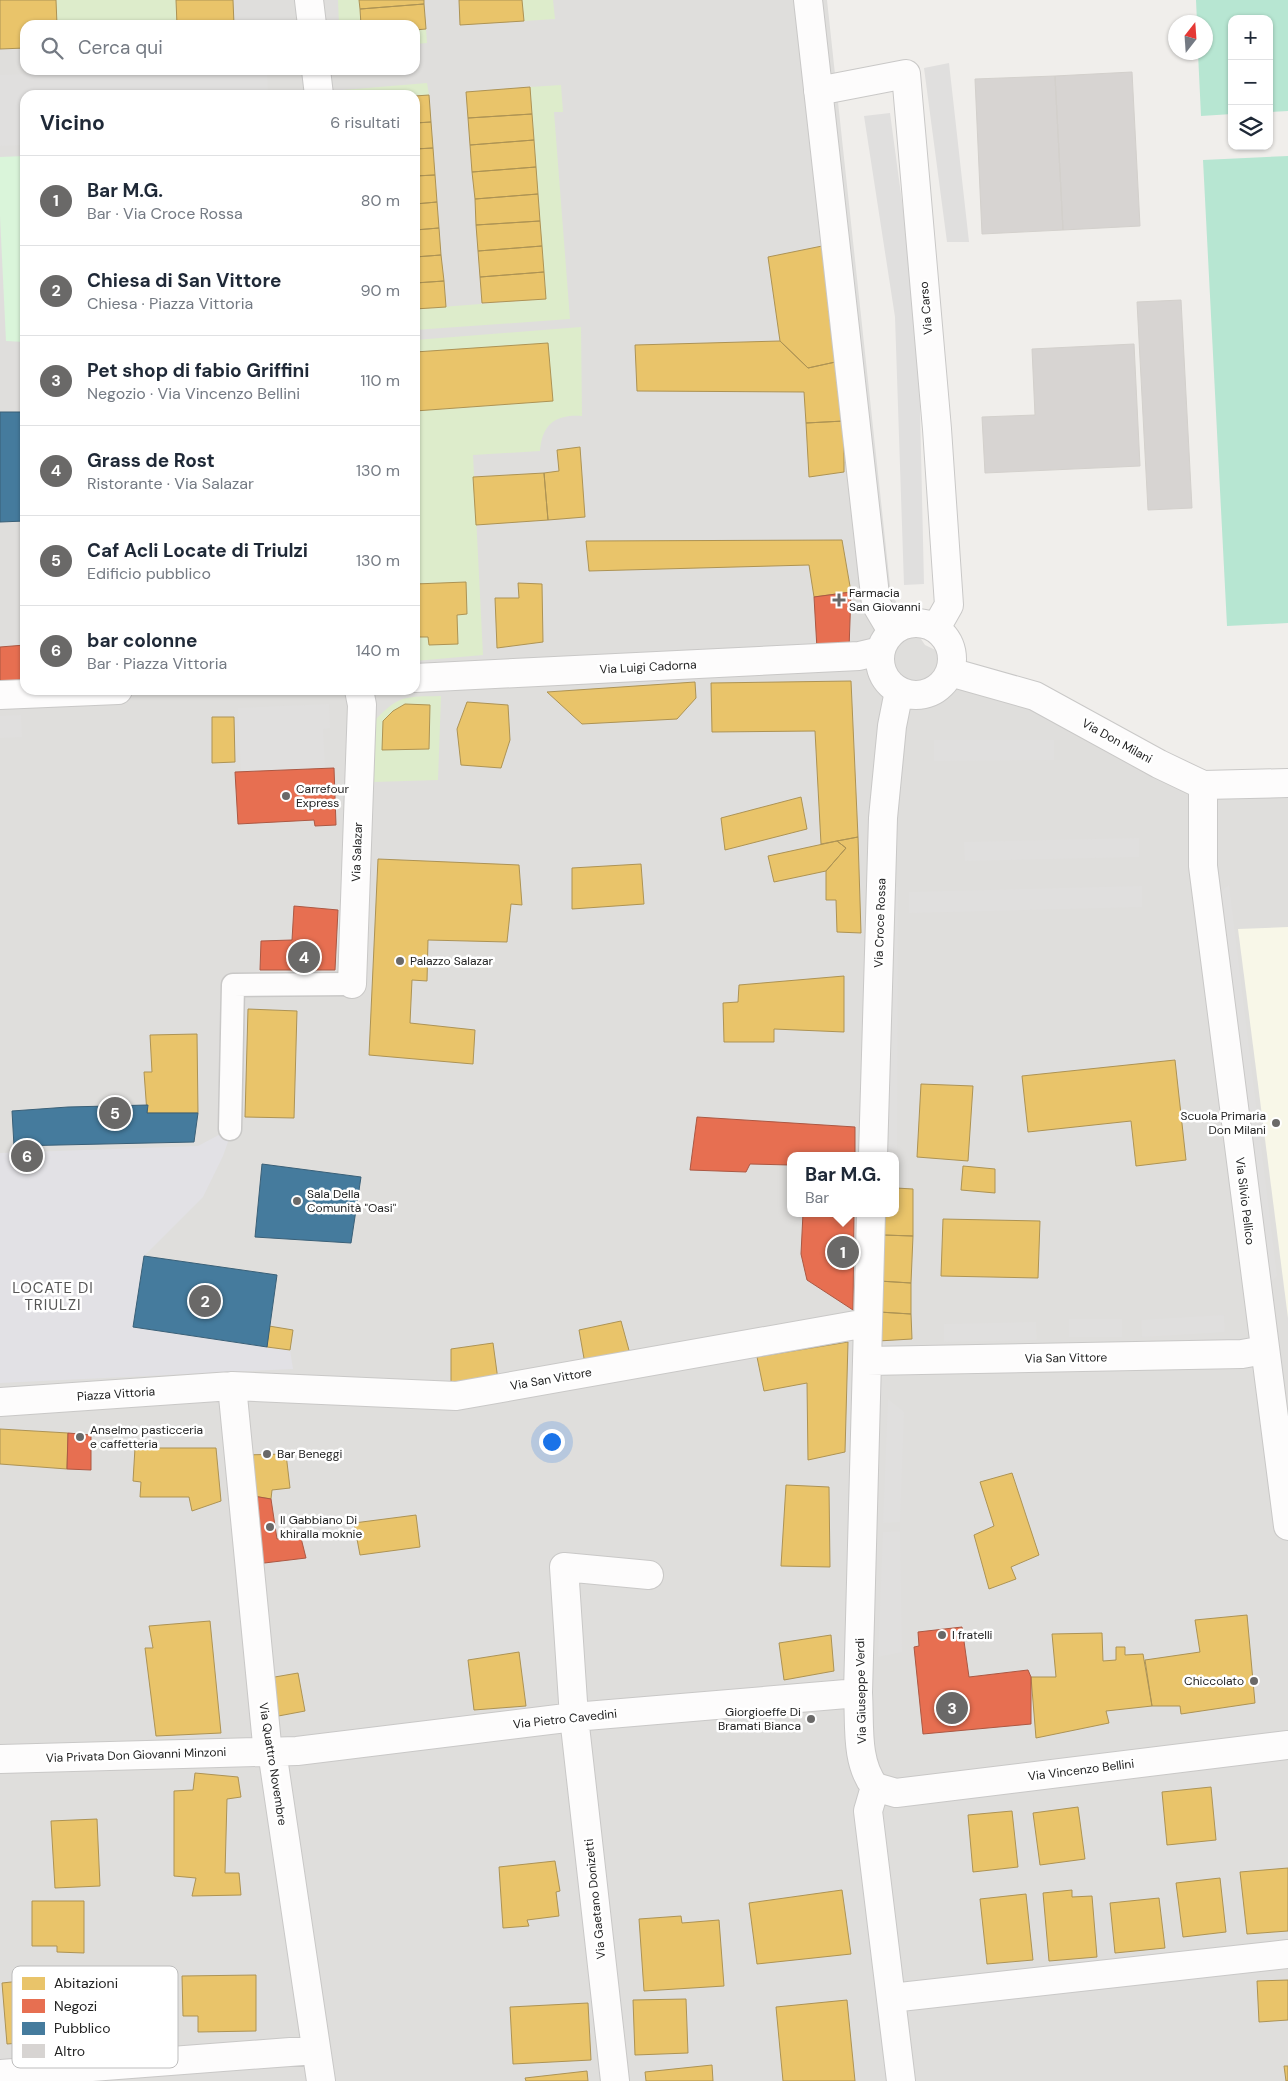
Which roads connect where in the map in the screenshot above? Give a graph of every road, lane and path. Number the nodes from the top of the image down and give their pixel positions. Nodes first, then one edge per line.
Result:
1 (309, 0) edge
2 (808, 0) edge
3 (311, 20) edge
4 (317, 75) edge
5 (318, 90) edge
6 (818, 91) junction
7 (936, 628) junction
8 (886, 641) junction
9 (950, 672) junction
10 (420, 678) edge
11 (899, 691) junction
12 (20, 694) edge
13 (0, 695) edge
14 (360, 695) edge
15 (1288, 783) edge
16 (1203, 785) junction
17 (352, 984) joint
18 (230, 1129) dead end
19 (873, 1152) edge
20 (871, 1217) edge
21 (868, 1323) junction
22 (1264, 1350) junction
23 (867, 1361) junction
24 (232, 1386) junction
25 (0, 1402) edge
26 (1288, 1526) edge
27 (649, 1575) dead end
28 (858, 1693) junction
29 (574, 1717) junction
30 (1288, 1744) edge
31 (272, 1751) junction
32 (0, 1759) edge
33 (876, 1787) junction
34 (1288, 1954) edge
35 (891, 1998) junction
36 (316, 2050) junction
37 (178, 2060) edge
38 (79, 2068) edge
39 (0, 2074) edge
40 (320, 2081) edge
41 (615, 2081) edge
42 (901, 2081) edge

1 - 3 street
2 - 6 street
4 - 5 street
6 - 7 street, Via Carso
6 - 8 street
7 - 8 street
7 - 9 street
8 - 10 street, Via Luigi Cadorna
8 - 11 street
9 - 11 street
9 - 16 street, Via Don Milani
11 - 19 street, Via Croce Rossa
12 - 13 street
14 - 17 street, Via Salazar
15 - 16 street, Via Don Milani
16 - 22 street, Via Silvio Pellico
17 - 18 street
20 - 21 street
21 - 23 street, Via Giuseppe Verdi
21 - 24 street, Via San Vittore
22 - 23 street, Via San Vittore
22 - 26 street, Via Silvio Pellico
23 - 28 street, Via Giuseppe Verdi
24 - 25 street, Piazza Vittoria
24 - 31 street, Via Quattro Novembre
27 - 29 street, Via Gaetano Donizetti
28 - 29 street, Via Pietro Cavedini
28 - 33 street, Via Giuseppe Verdi
29 - 31 street, Via Pietro Cavedini
29 - 41 street, Via Gaetano Donizetti
30 - 33 street, Via Vincenzo Bellini
31 - 32 street, Via Privata Don Giovanni Minzoni
31 - 36 street, Via Quattro Novembre
33 - 35 street
34 - 35 street
35 - 42 street
36 - 37 street
36 - 40 street, Via Quattro Novembre
38 - 39 street

